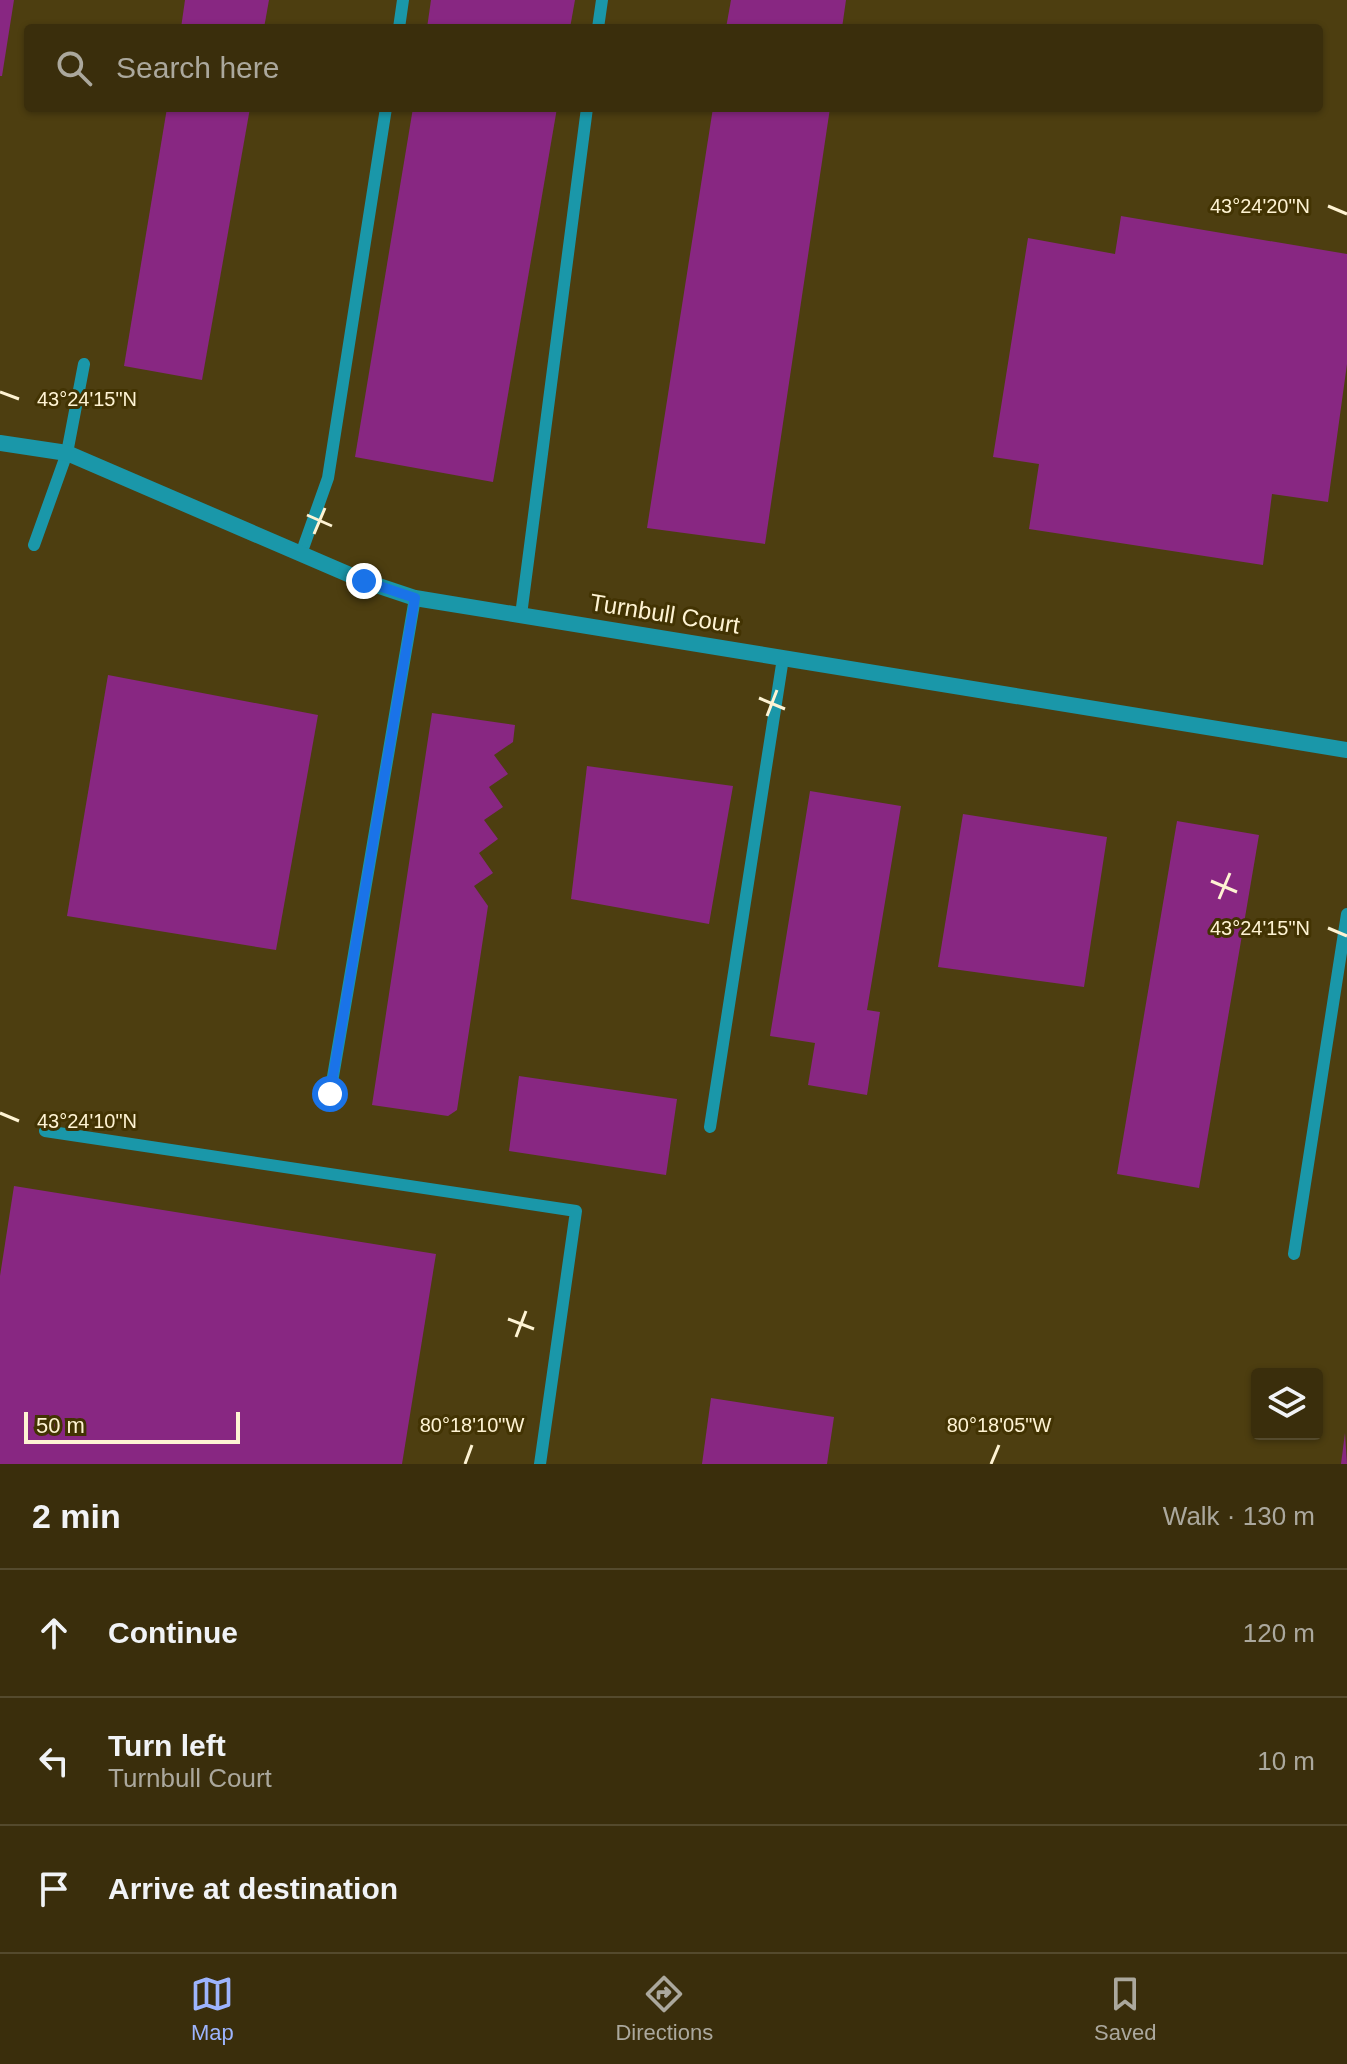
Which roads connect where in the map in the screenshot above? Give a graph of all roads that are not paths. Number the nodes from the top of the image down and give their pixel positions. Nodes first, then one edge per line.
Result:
1 (403, 0) edge
2 (602, 0) edge
3 (400, 24) edge
4 (599, 24) edge
5 (385, 112) edge
6 (586, 112) edge
7 (84, 364) dead end
8 (0, 443) edge
9 (67, 453) junction
10 (34, 545) dead end
11 (301, 554) junction
12 (415, 598) junction
13 (521, 615) junction
14 (783, 658) junction
15 (1347, 750) edge
16 (1347, 914) edge
17 (330, 1094) dead end
18 (710, 1127) dead end
19 (45, 1131) dead end
20 (1294, 1254) dead end
21 (540, 1464) edge

1 - 3 lane
2 - 4 lane
5 - 11 lane
6 - 13 lane
7 - 9 lane
8 - 9 street, Turnbull Court
9 - 10 lane
9 - 11 street, Turnbull Court
11 - 12 street, Turnbull Court
12 - 13 street, Turnbull Court
12 - 17 lane
13 - 14 street, Turnbull Court
14 - 15 street, Turnbull Court
14 - 18 lane
16 - 20 lane
19 - 21 lane

